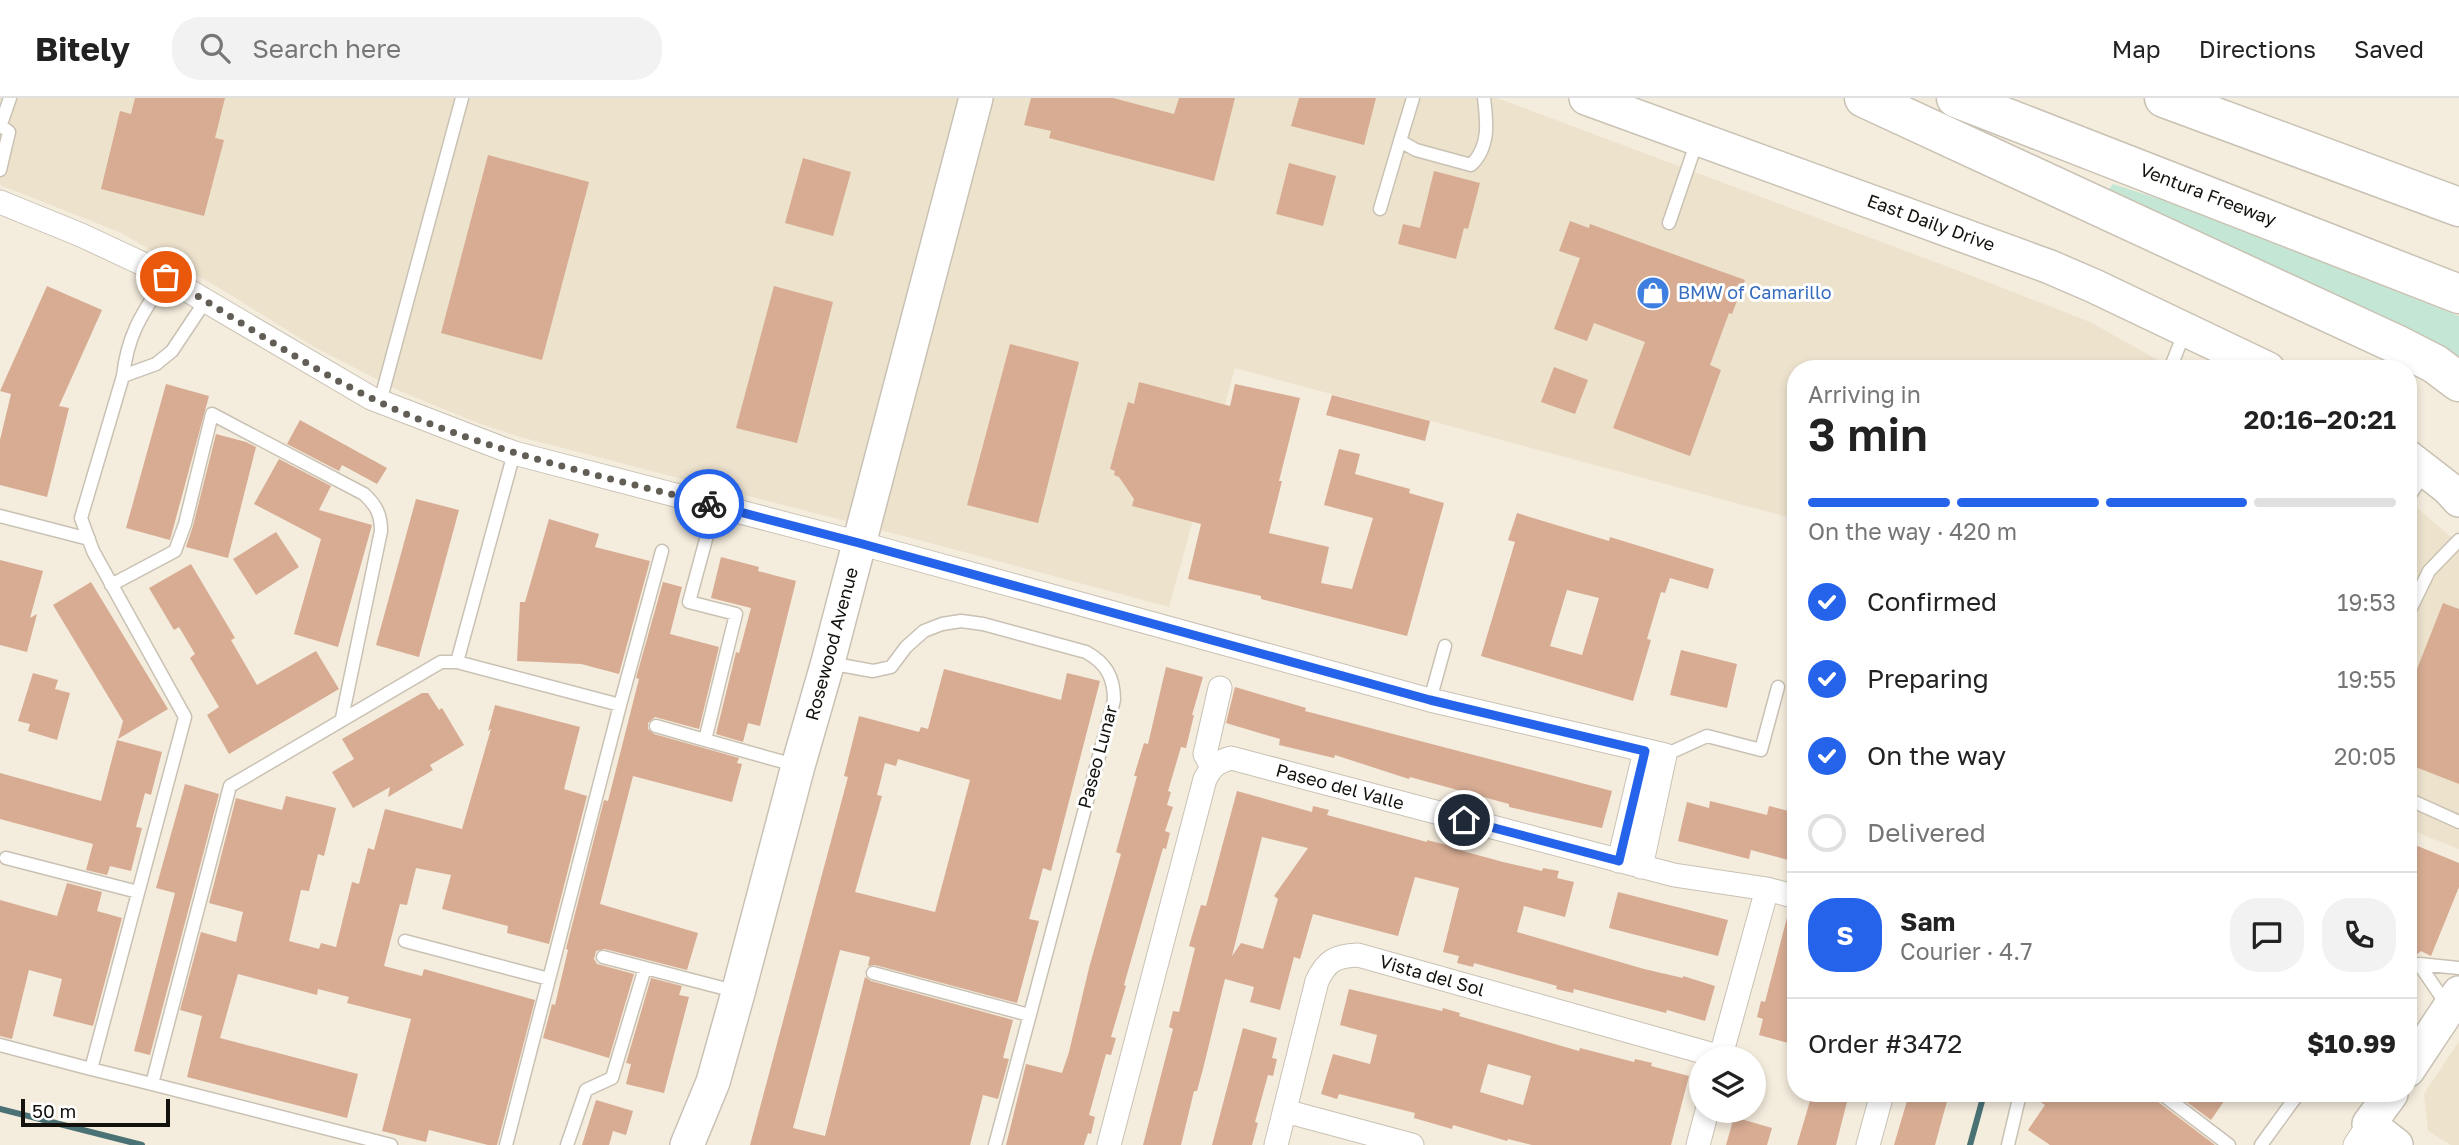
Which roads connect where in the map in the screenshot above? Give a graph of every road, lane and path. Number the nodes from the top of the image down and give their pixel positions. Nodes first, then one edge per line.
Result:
1 (10, 98) edge
2 (463, 98) edge
3 (1413, 98) edge
4 (1484, 98) edge
5 (1586, 98) edge
6 (1864, 98) edge
7 (1956, 98) edge
8 (2164, 98) edge
9 (972, 99) edge
10 (1, 124) edge
11 (1698, 139) junction
12 (1401, 141) junction
13 (0, 170) edge
14 (2376, 176) junction
15 (2459, 193) edge
16 (0, 202) edge
17 (2459, 207) edge
18 (1380, 209) dead end
19 (1669, 223) dead end
20 (166, 277) junction
21 (2459, 294) edge
22 (206, 300) junction
23 (2186, 330) junction
24 (2174, 360) edge
25 (2249, 360) edge
26 (123, 376) junction
27 (2459, 382) edge
28 (380, 402) junction
29 (514, 453) junction
30 (2417, 464) edge
31 (2459, 500) edge
32 (715, 506) junction
33 (0, 516) edge
34 (89, 539) junction
35 (2459, 540) edge
36 (859, 543) junction
37 (662, 551) dead end
38 (111, 585) junction
39 (2417, 596) edge
40 (1445, 646) dead end
41 (457, 662) junction
42 (828, 662) junction
43 (1778, 687) dead end
44 (1220, 688) dead end
45 (1430, 700) junction
46 (620, 705) junction
47 (342, 718) junction
48 (656, 726) dead end
49 (705, 740) junction
50 (1655, 753) junction
51 (798, 766) junction
52 (1212, 767) junction
53 (2417, 803) edge
54 (2459, 822) edge
55 (6, 858) dead end
56 (1630, 864) junction
57 (1766, 889) junction
58 (138, 892) junction
59 (1787, 895) edge
60 (405, 941) dead end
61 (603, 957) dead end
62 (2417, 961) edge
63 (2417, 965) edge
64 (645, 968) junction
65 (2459, 968) edge
66 (873, 973) dead end
67 (549, 979) junction
68 (738, 992) junction
69 (2453, 1007) edge
70 (1029, 1015) junction
71 (0, 1045) edge
72 (1724, 1046) edge
73 (1689, 1049) edge
74 (2417, 1057) edge
75 (91, 1069) junction
76 (152, 1084) junction
77 (1880, 1102) edge
78 (2018, 1102) edge
79 (2173, 1102) edge
80 (2292, 1102) edge
81 (2385, 1102) edge
82 (1285, 1111) junction
83 (1704, 1123) edge
84 (2362, 1135) edge
85 (391, 1145) edge
86 (506, 1145) edge
87 (568, 1145) edge
88 (687, 1145) edge
89 (995, 1145) edge
90 (1109, 1145) edge
91 (1276, 1145) edge
92 (1412, 1145) edge
93 (1698, 1145) edge
94 (1868, 1145) edge
95 (2008, 1145) edge
96 (2229, 1145) edge
97 (2261, 1145) edge
98 (2396, 1145) edge

1 - 10 lane
2 - 28 lane
3 - 12 lane
4 - 12 lane
5 - 11 main road, East Daily Drive
6 - 27 highway
7 - 21 highway, Ventura Freeway
8 - 14 highway
9 - 36 main road, Rosewood Avenue
10 - 13 lane
11 - 19 lane
11 - 23 main road, East Daily Drive
12 - 18 lane
14 - 15 highway
14 - 17 highway
16 - 20 street
20 - 22 street
20 - 26 lane
22 - 26 lane
22 - 28 street
23 - 24 lane
23 - 25 main road, East Daily Drive
26 - 34 lane
28 - 29 street
29 - 32 street
29 - 41 lane
30 - 31 main road
32 - 36 street
32 - 49 lane
33 - 34 lane
34 - 38 lane
35 - 39 lane
36 - 42 main road, Rosewood Avenue
36 - 45 street
37 - 46 lane
38 - 47 lane
38 - 58 lane
40 - 45 lane
41 - 46 lane
41 - 47 lane
42 - 51 main road, Rosewood Avenue
42 - 70 lane, Paseo Lunar
43 - 50 lane
44 - 52 street
45 - 50 street
46 - 67 lane
47 - 76 lane
48 - 49 lane
49 - 51 lane
50 - 56 street
51 - 68 main road, Rosewood Avenue
52 - 56 street, Paseo del Valle
52 - 90 street
53 - 54 lane
55 - 58 lane
56 - 57 street, Paseo del Valle
57 - 59 street, Paseo del Valle
57 - 72 street
58 - 75 lane
60 - 67 lane
61 - 64 lane
62 - 65 lane
63 - 69 lane
64 - 68 lane
64 - 87 lane
66 - 70 lane
67 - 86 lane
68 - 88 main road, Rosewood Avenue
69 - 74 main road
70 - 89 lane, Paseo Lunar
71 - 75 lane
73 - 82 street, Vista del Sol
75 - 76 lane
76 - 85 lane
77 - 94 street
78 - 95 lane
79 - 96 lane
80 - 97 lane
81 - 84 main road
82 - 91 street, Vista del Sol
82 - 92 street
83 - 93 street
84 - 98 main road

